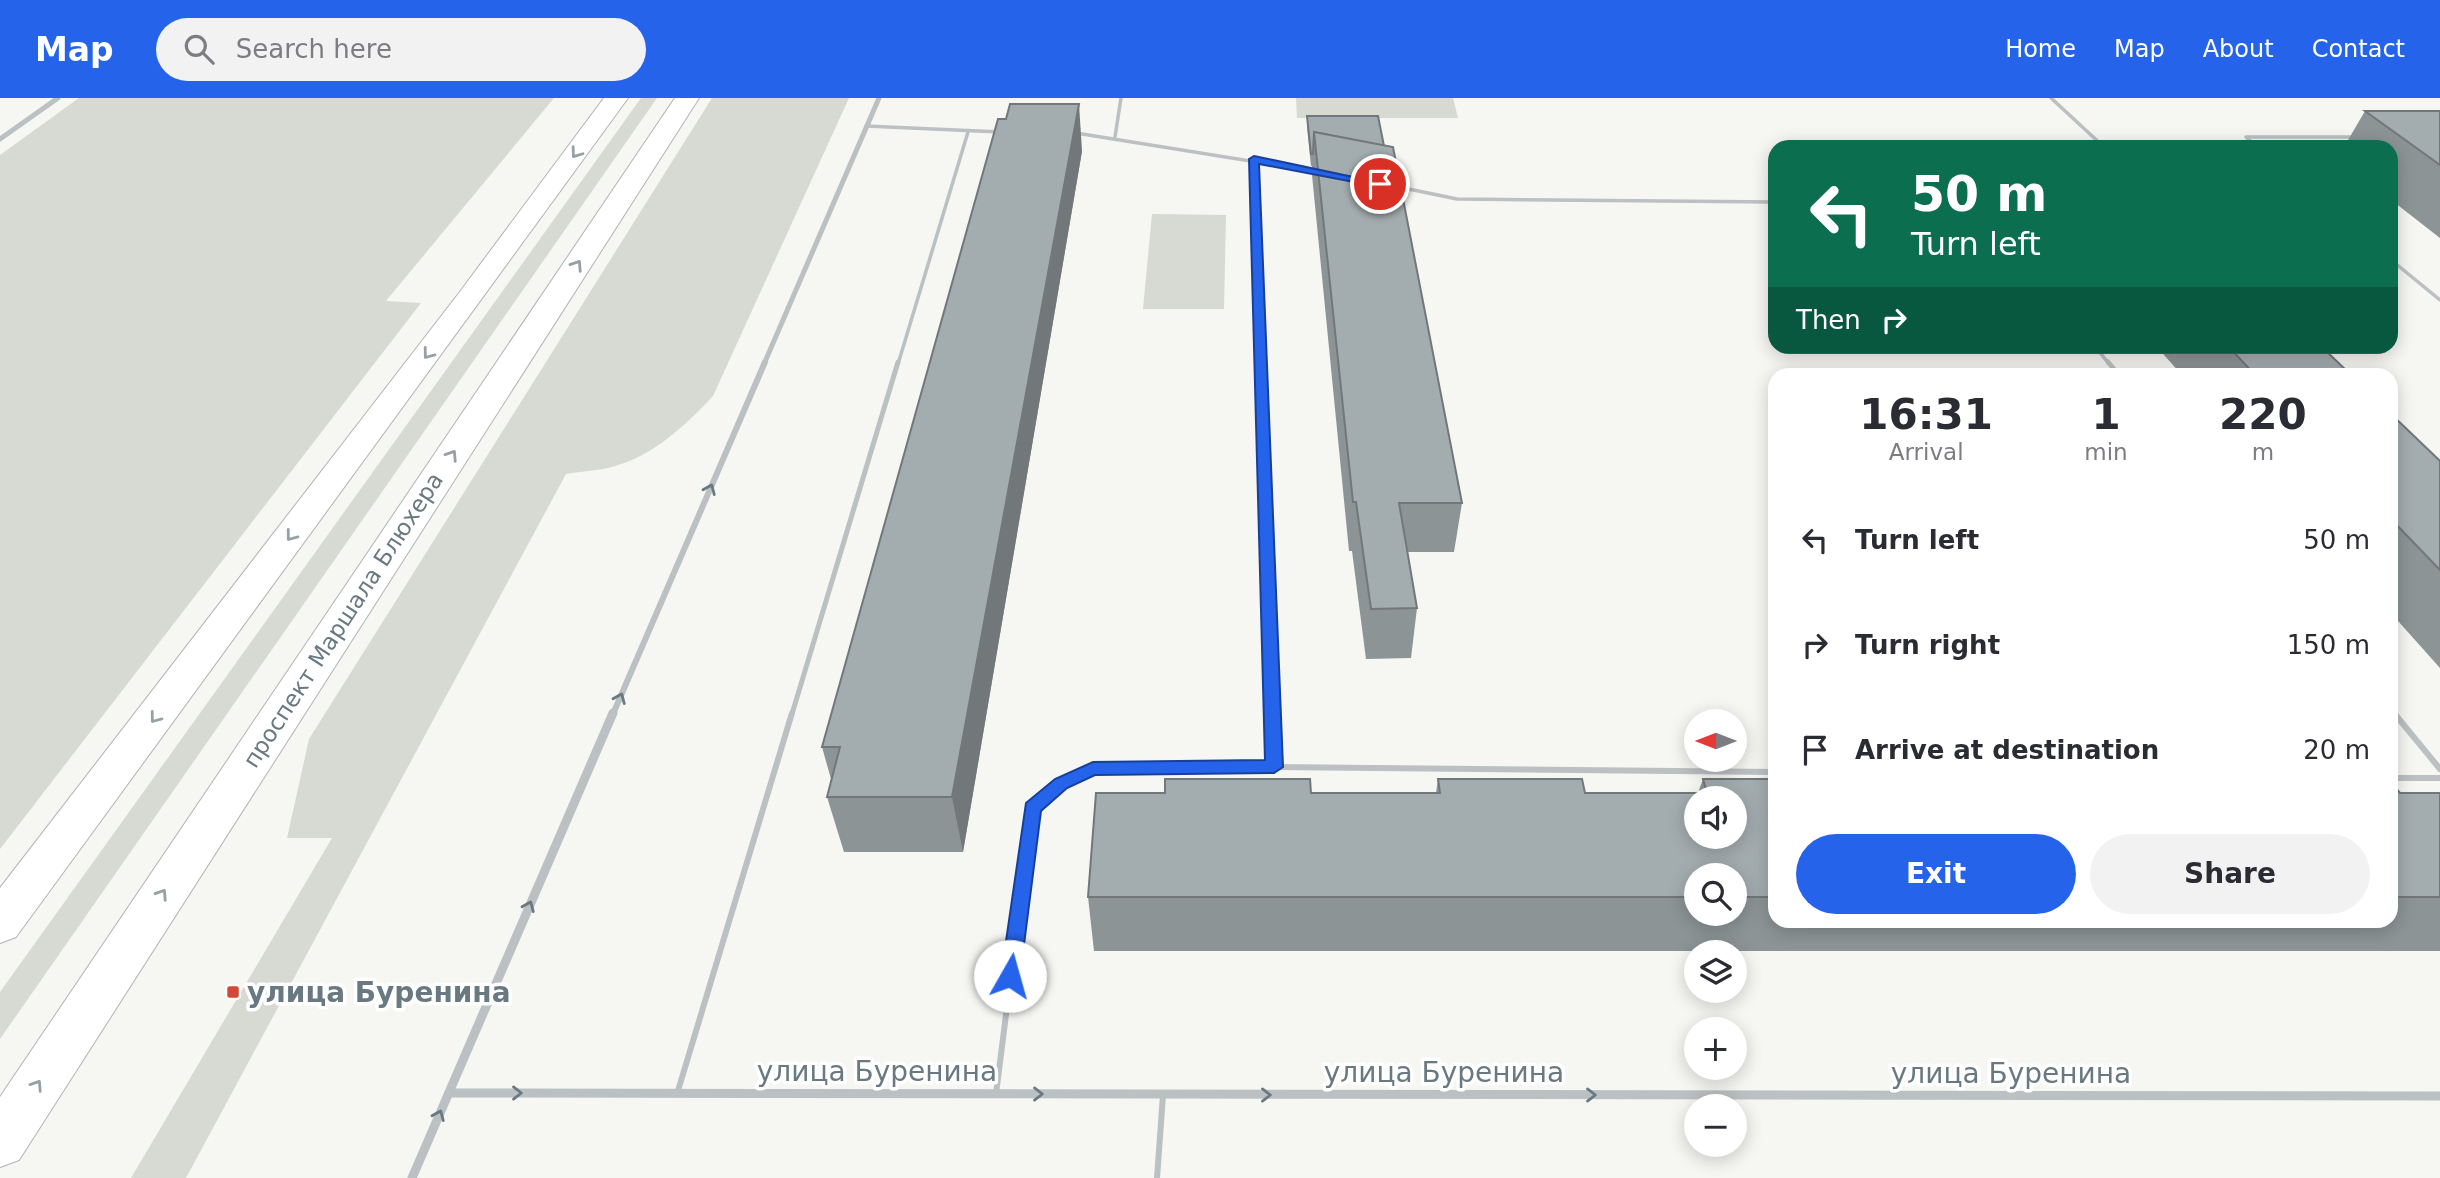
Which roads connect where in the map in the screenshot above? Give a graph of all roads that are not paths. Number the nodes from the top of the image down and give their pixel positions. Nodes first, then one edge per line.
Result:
1 (58, 98) edge
2 (616, 98) edge
3 (687, 98) edge
4 (879, 98) edge
5 (1121, 98) edge
6 (2051, 98) edge
7 (866, 126) junction
8 (968, 132) junction
9 (1010, 132) edge
10 (1065, 133) edge
11 (0, 134) edge
12 (9, 134) junction
13 (1115, 137) junction
14 (2357, 137) dead end
15 (0, 139) edge
16 (2096, 140) edge
17 (2249, 140) edge
18 (1254, 159) junction
19 (1321, 173) edge
20 (1389, 186) edge
21 (1768, 201) edge
22 (2398, 266) edge
23 (2440, 300) edge
24 (2102, 354) edge
25 (2113, 368) edge
26 (2398, 718) edge
27 (1274, 767) junction
28 (2440, 769) edge
29 (1768, 772) edge
30 (2398, 778) edge
31 (2440, 778) edge
32 (0, 923) edge
33 (449, 1093) junction
34 (677, 1094) junction
35 (996, 1094) junction
36 (1163, 1095) junction
37 (2440, 1096) edge
38 (0, 1142) edge
39 (412, 1178) edge
40 (1157, 1178) edge

1 - 12 street
2 -> 32 main road
38 -> 3 main road, проспект Маршала Блюхера
4 - 7 street
5 - 13 lane
6 - 16 lane
7 - 8 lane
33 -> 7 street
8 - 9 lane
8 - 34 lane
10 - 13 lane
11 - 12 lane
12 - 15 street
13 - 18 lane
14 - 17 lane
18 - 19 lane
18 - 27 lane
20 - 21 lane
22 - 23 lane
24 - 25 lane
26 - 28 lane
27 - 29 lane
27 - 35 lane
30 - 31 lane
33 -> 34 street, улица Буренина
39 -> 33 street
34 - 35 street, улица Буренина
35 -> 36 street, улица Буренина
36 -> 37 street, улица Буренина
36 - 40 lane

